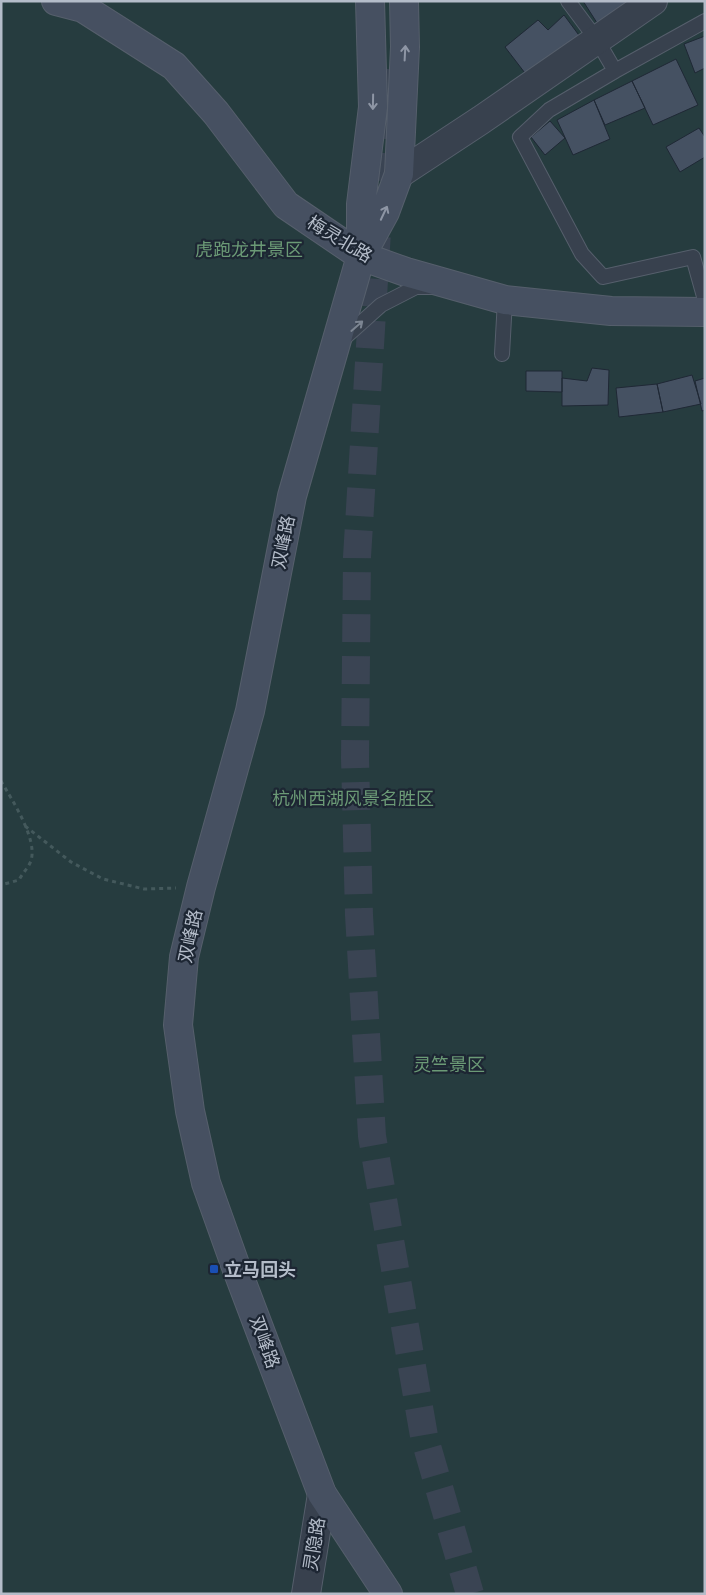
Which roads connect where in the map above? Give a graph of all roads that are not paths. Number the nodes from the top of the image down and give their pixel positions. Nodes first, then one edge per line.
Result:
1 (56, 1) edge
2 (370, 1) edge
3 (387, 1) edge
4 (404, 1) edge
5 (568, 1) edge
6 (653, 1) edge
7 (705, 21) edge
8 (597, 40) junction
9 (387, 69) tunnel mouth
10 (616, 71) junction
11 (399, 174) junction
12 (361, 256) junction
13 (458, 286) junction
14 (504, 300) junction
15 (705, 300) edge
16 (705, 312) edge
17 (502, 354) dead end
18 (324, 382) junction
19 (322, 1494) junction
20 (306, 1594) edge
21 (388, 1594) edge

1 - 12 street, 梅灵北路
2 -> 12 street
3 - 9 street
11 -> 4 street
5 - 8 lane
6 - 8 street
7 - 10 lane
8 - 10 lane
8 - 11 street
10 - 15 lane
12 -> 11 street
12 - 13 street, 梅灵北路
12 - 18 street, 双峰路
13 - 14 street, 梅灵北路
18 -> 13 lane
14 - 16 street, 梅灵北路
14 - 17 lane
18 - 19 street, 双峰路
19 - 20 street, 灵隐路
19 - 21 street, 双峰路

